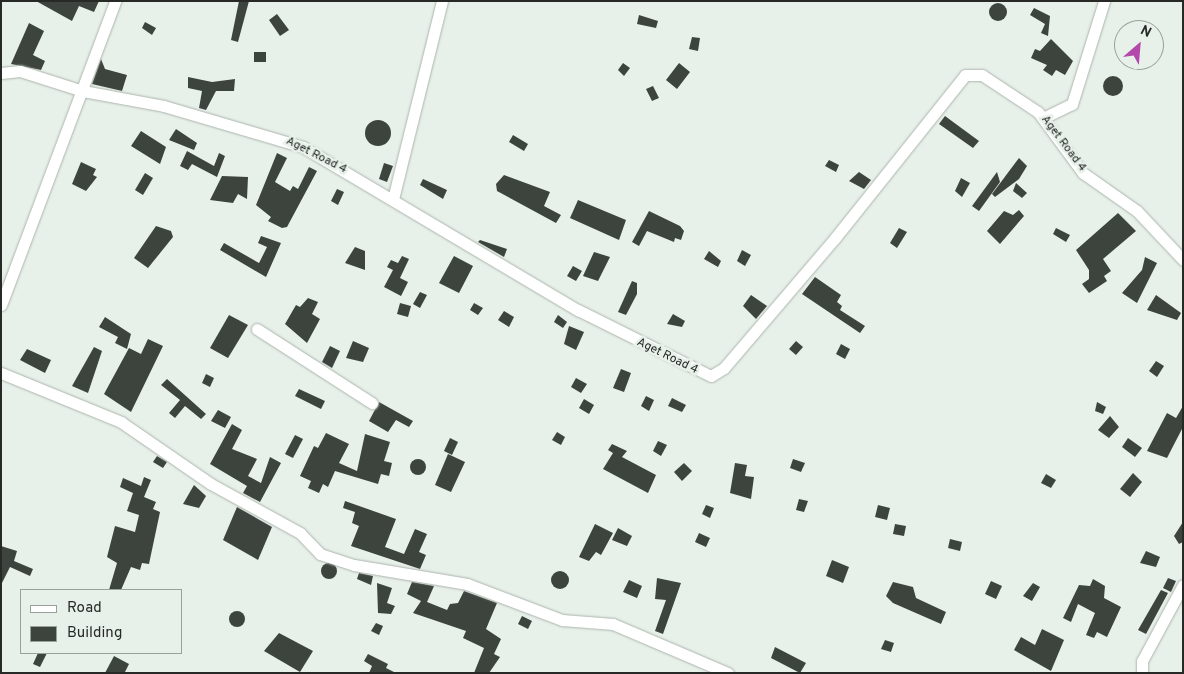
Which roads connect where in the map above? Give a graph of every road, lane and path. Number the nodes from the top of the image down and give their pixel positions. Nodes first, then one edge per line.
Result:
1 (116, 1) edge
2 (442, 1) edge
3 (1104, 1) edge
4 (1, 73) edge
5 (83, 91) junction
6 (1044, 118) junction
7 (394, 200) junction
8 (1183, 260) edge
9 (1, 305) edge
10 (256, 329) dead end
11 (1, 373) edge
12 (372, 402) dead end
13 (1183, 585) edge
14 (728, 673) edge
15 (1142, 673) edge

1 - 5 street
2 - 7 street
3 - 6 street
4 - 5 street, Aget Road 4
5 - 7 street, Aget Road 4
5 - 9 street
6 - 7 street, Aget Road 4
6 - 8 street, Aget Road 4
10 - 12 street
11 - 14 street
13 - 15 street

